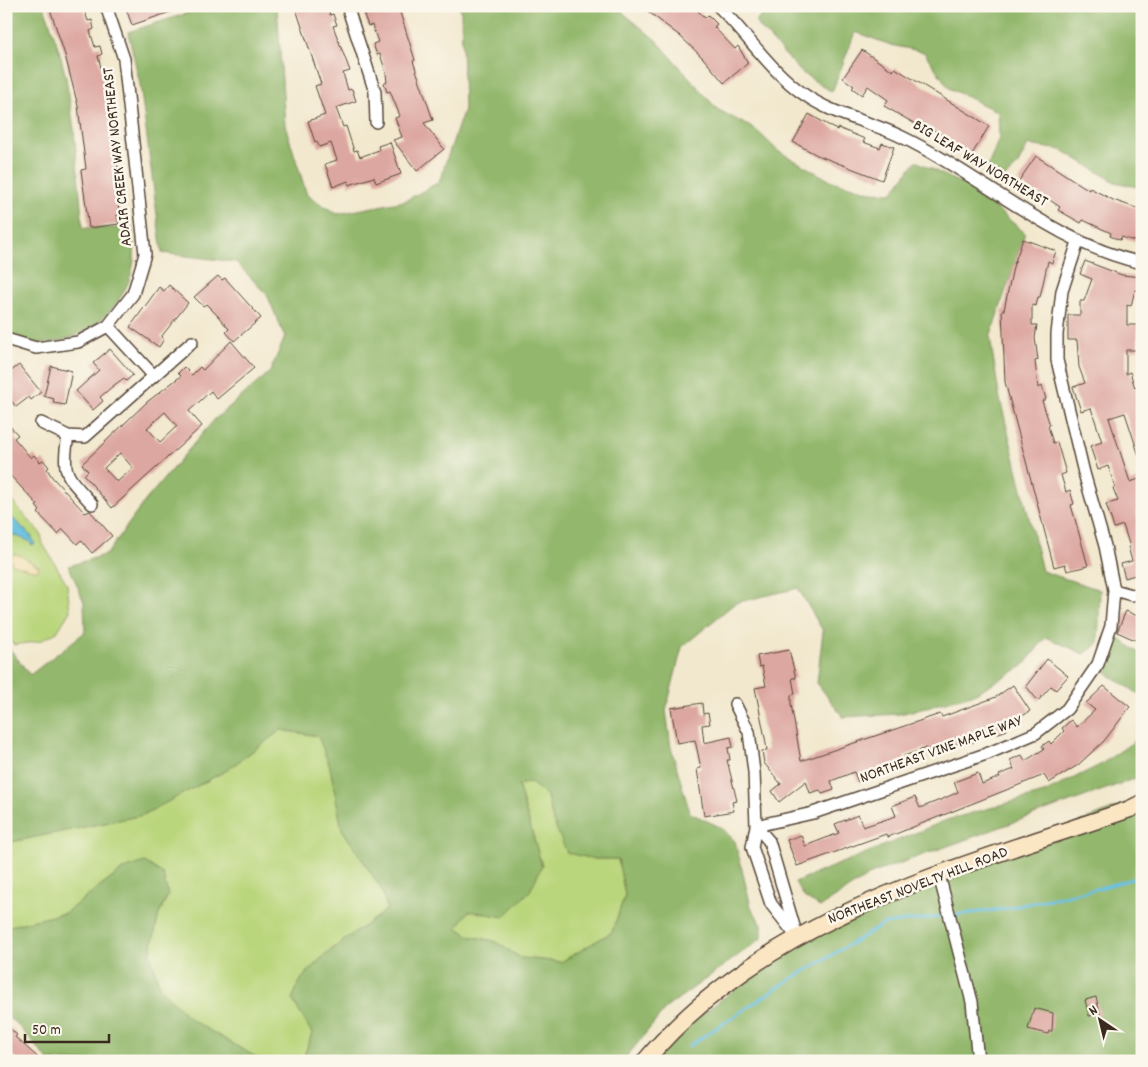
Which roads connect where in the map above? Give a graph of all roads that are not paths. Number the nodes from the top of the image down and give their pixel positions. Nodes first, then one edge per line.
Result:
1 (106, 6) edge
2 (348, 6) edge
3 (718, 6) edge
4 (376, 122) dead end
5 (1078, 242) junction
6 (1142, 263) edge
7 (108, 326) junction
8 (6, 339) edge
9 (192, 342) dead end
10 (154, 376) junction
11 (41, 423) dead end
12 (68, 436) junction
13 (92, 504) dead end
14 (1114, 590) junction
15 (1142, 593) edge
16 (735, 704) dead end
17 (1142, 803) edge
18 (756, 826) junction
19 (939, 875) junction
20 (797, 937) junction
21 (645, 1061) edge
22 (978, 1061) edge

1 - 7 street, ADAIR CREEK WAY NORTHEAST
2 - 4 street
3 - 5 street, BIG LEAF WAY NORTHEAST
5 - 6 street, BIG LEAF WAY NORTHEAST
5 - 14 street, NORTHEAST VINE MAPLE WAY
7 - 8 street
7 - 10 street
9 - 10 street
10 - 12 street
11 - 12 street
12 - 13 street
14 - 15 street
14 - 18 street, NORTHEAST VINE MAPLE WAY
16 - 18 street
17 - 19 main road, NORTHEAST NOVELTY HILL ROAD
18 - 20 street
18 - 20 street
19 - 20 main road, NORTHEAST NOVELTY HILL ROAD
19 - 22 street
20 - 21 main road, NORTHEAST NOVELTY HILL ROAD

